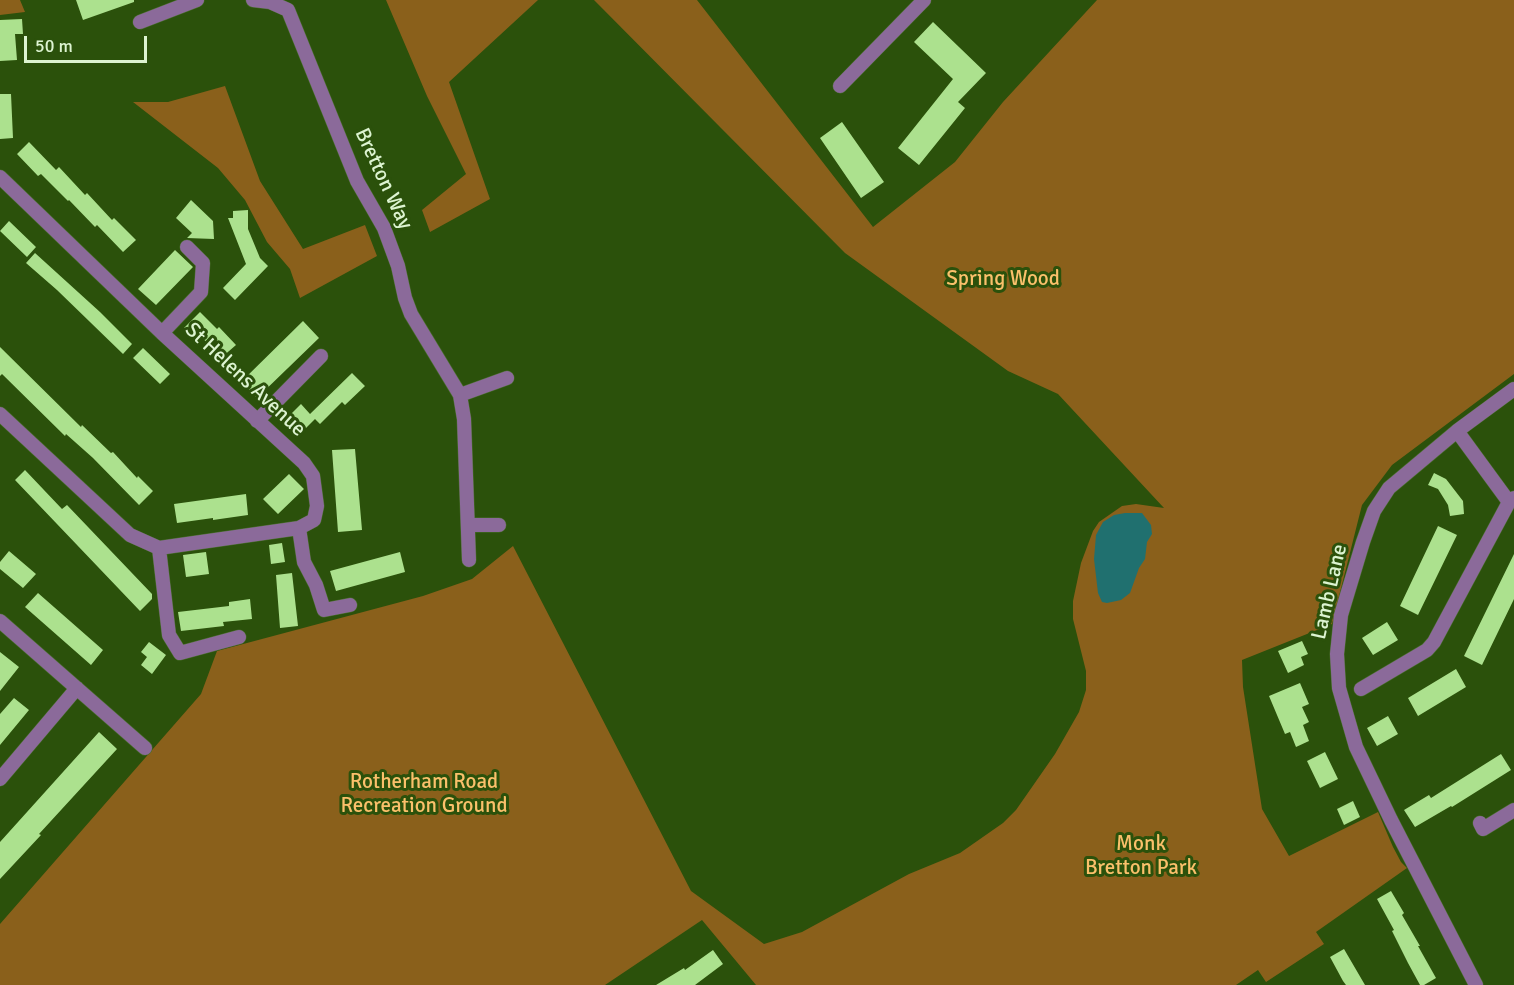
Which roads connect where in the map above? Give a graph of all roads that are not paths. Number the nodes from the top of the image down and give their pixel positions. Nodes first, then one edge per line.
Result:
1 (197, 0) edge
2 (253, 0) edge
3 (924, 0) edge
4 (140, 22) dead end
5 (840, 86) dead end
6 (0, 177) edge
7 (187, 248) dead end
8 (162, 333) junction
9 (321, 356) dead end
10 (507, 378) dead end
11 (1514, 389) edge
12 (460, 395) junction
13 (0, 414) edge
14 (257, 420) junction
15 (11, 424) junction
16 (1457, 431) junction
17 (0, 435) edge
18 (1511, 500) edge
19 (468, 525) junction
20 (499, 525) dead end
21 (298, 528) junction
22 (159, 548) junction
23 (469, 560) dead end
24 (350, 605) dead end
25 (0, 621) edge
26 (238, 637) dead end
27 (77, 688) junction
28 (1361, 689) dead end
29 (145, 748) dead end
30 (0, 779) edge
31 (1514, 810) edge
32 (1480, 824) dead end
33 (1476, 985) edge

1 - 4 street
2 - 12 street, Bretton Way
3 - 5 street
6 - 8 street, St Helens Avenue
7 - 8 street
8 - 14 street, St Helens Avenue
9 - 14 street
10 - 12 street
11 - 16 street, Lamb Lane
12 - 19 street, Bretton Way
13 - 15 street
14 - 21 street, St Helens Avenue
15 - 17 street
15 - 22 street
16 - 18 street
16 - 33 street, Lamb Lane
18 - 28 street
19 - 20 street
19 - 23 street, Bretton Way
21 - 22 street
21 - 24 street
22 - 26 street
25 - 27 street
27 - 29 street
27 - 30 street
31 - 32 street

